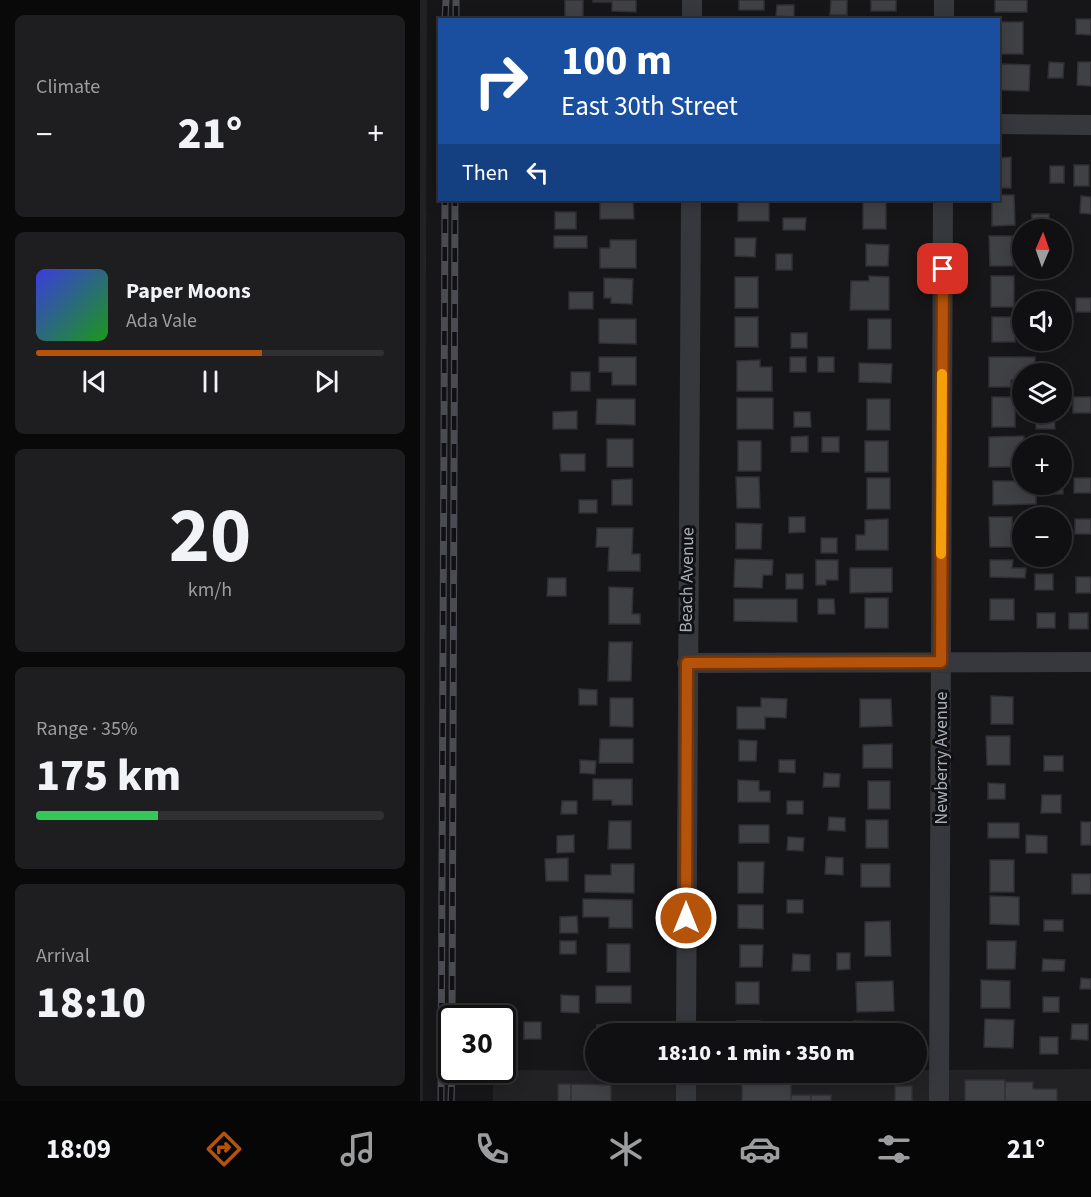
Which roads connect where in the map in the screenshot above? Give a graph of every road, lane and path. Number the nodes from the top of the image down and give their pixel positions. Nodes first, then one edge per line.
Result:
1 (692, 0) edge
2 (944, 0) edge
3 (692, 18) edge
4 (944, 18) edge
5 (1000, 124) edge
6 (1091, 125) edge
7 (691, 201) edge
8 (943, 201) edge
9 (941, 662) junction
10 (1091, 662) edge
11 (687, 663) junction
12 (686, 1023) edge
13 (686, 1083) edge
14 (686, 1101) edge
15 (939, 1101) edge

1 - 3 street
2 - 4 street
5 - 6 street
7 - 11 street, Beach Avenue
8 - 9 street, Newberry Avenue
9 - 10 street
9 - 11 street
9 - 15 street, Newberry Avenue
11 - 12 street, Beach Avenue
13 - 14 street

